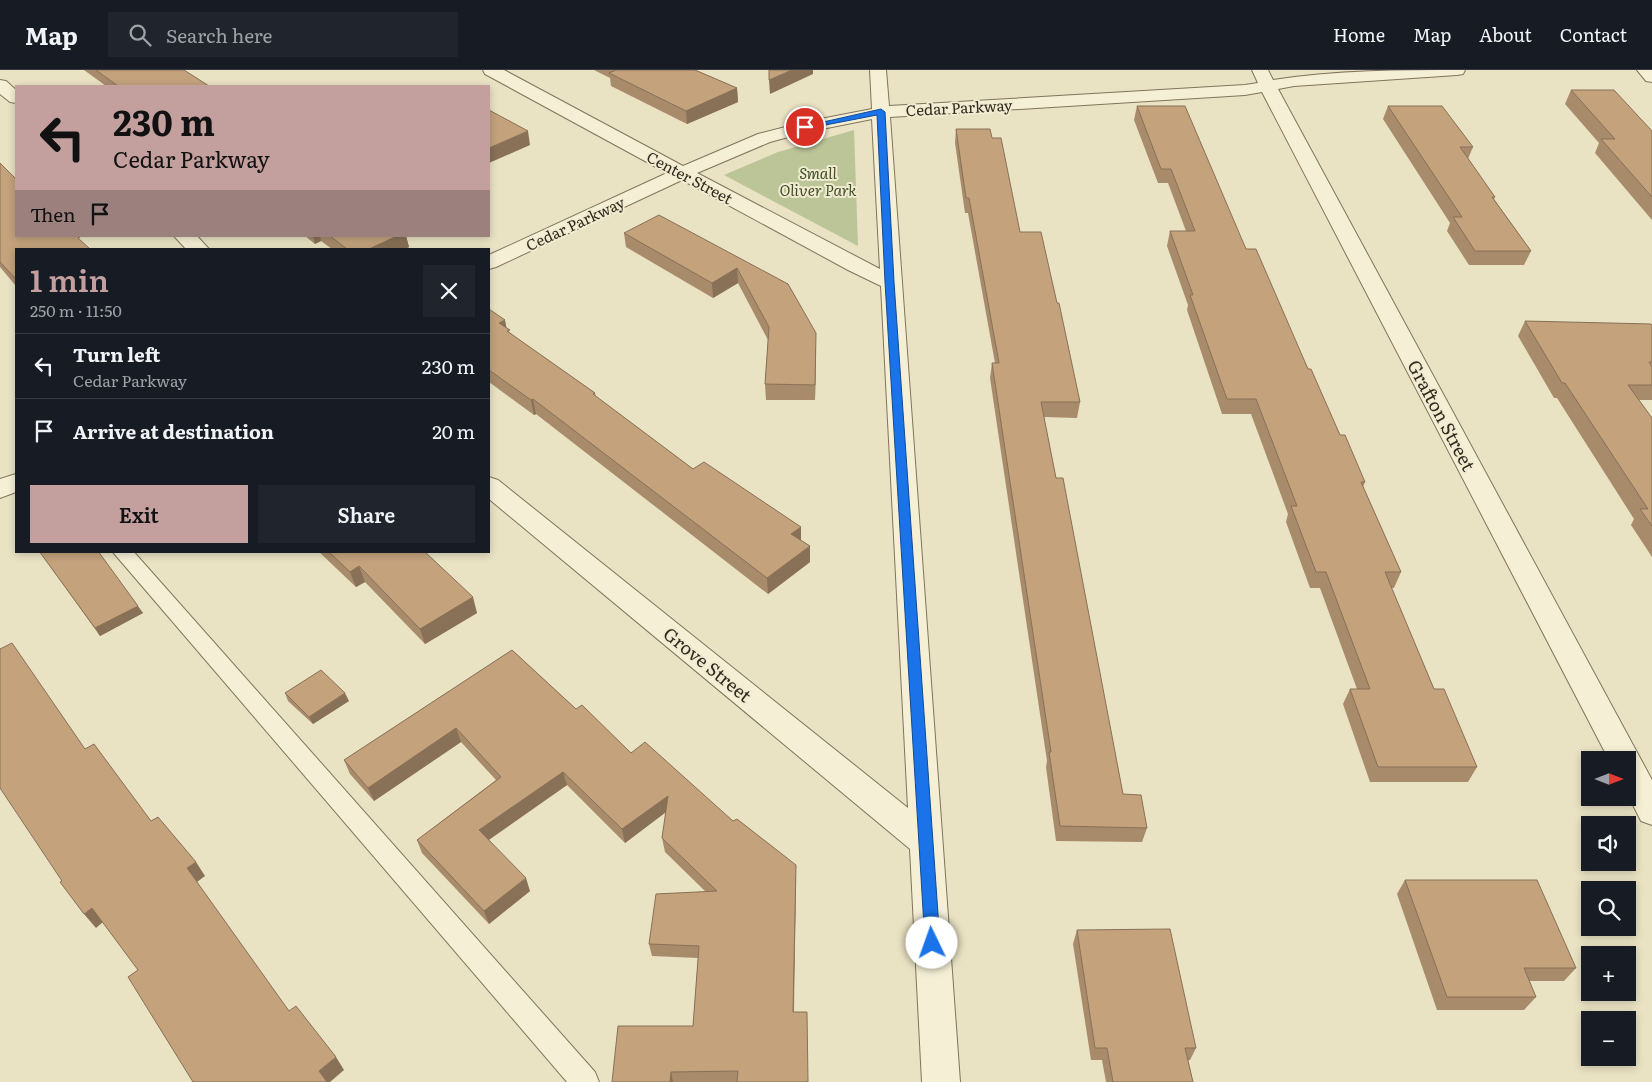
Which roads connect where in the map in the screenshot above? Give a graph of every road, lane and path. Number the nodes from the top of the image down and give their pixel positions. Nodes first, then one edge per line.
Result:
1 (491, 70) edge
2 (878, 70) edge
3 (1457, 70) edge
4 (1645, 70) edge
5 (1652, 77) edge
6 (1263, 78) edge
7 (0, 85) edge
8 (15, 97) edge
9 (881, 112) junction
10 (682, 173) junction
11 (185, 237) edge
12 (198, 248) edge
13 (490, 263) edge
14 (890, 282) junction
15 (15, 482) edge
16 (490, 487) edge
17 (0, 489) edge
18 (124, 553) edge
19 (1620, 751) edge
20 (1636, 780) edge
21 (1652, 811) edge
22 (927, 843) junction
23 (585, 1082) edge
24 (941, 1082) edge

1 - 10 street, Center Street
2 - 9 street
3 - 6 street, Cedar Parkway
4 - 5 street
6 - 9 street, Cedar Parkway
6 - 19 street, Grafton Street
7 - 8 street
9 - 10 street, Cedar Parkway
9 - 14 street
10 - 13 street, Cedar Parkway
10 - 14 street, Center Street
11 - 12 street
14 - 22 street
15 - 17 street
16 - 22 street, Grove Street
18 - 23 lane
20 - 21 street
22 - 24 street

